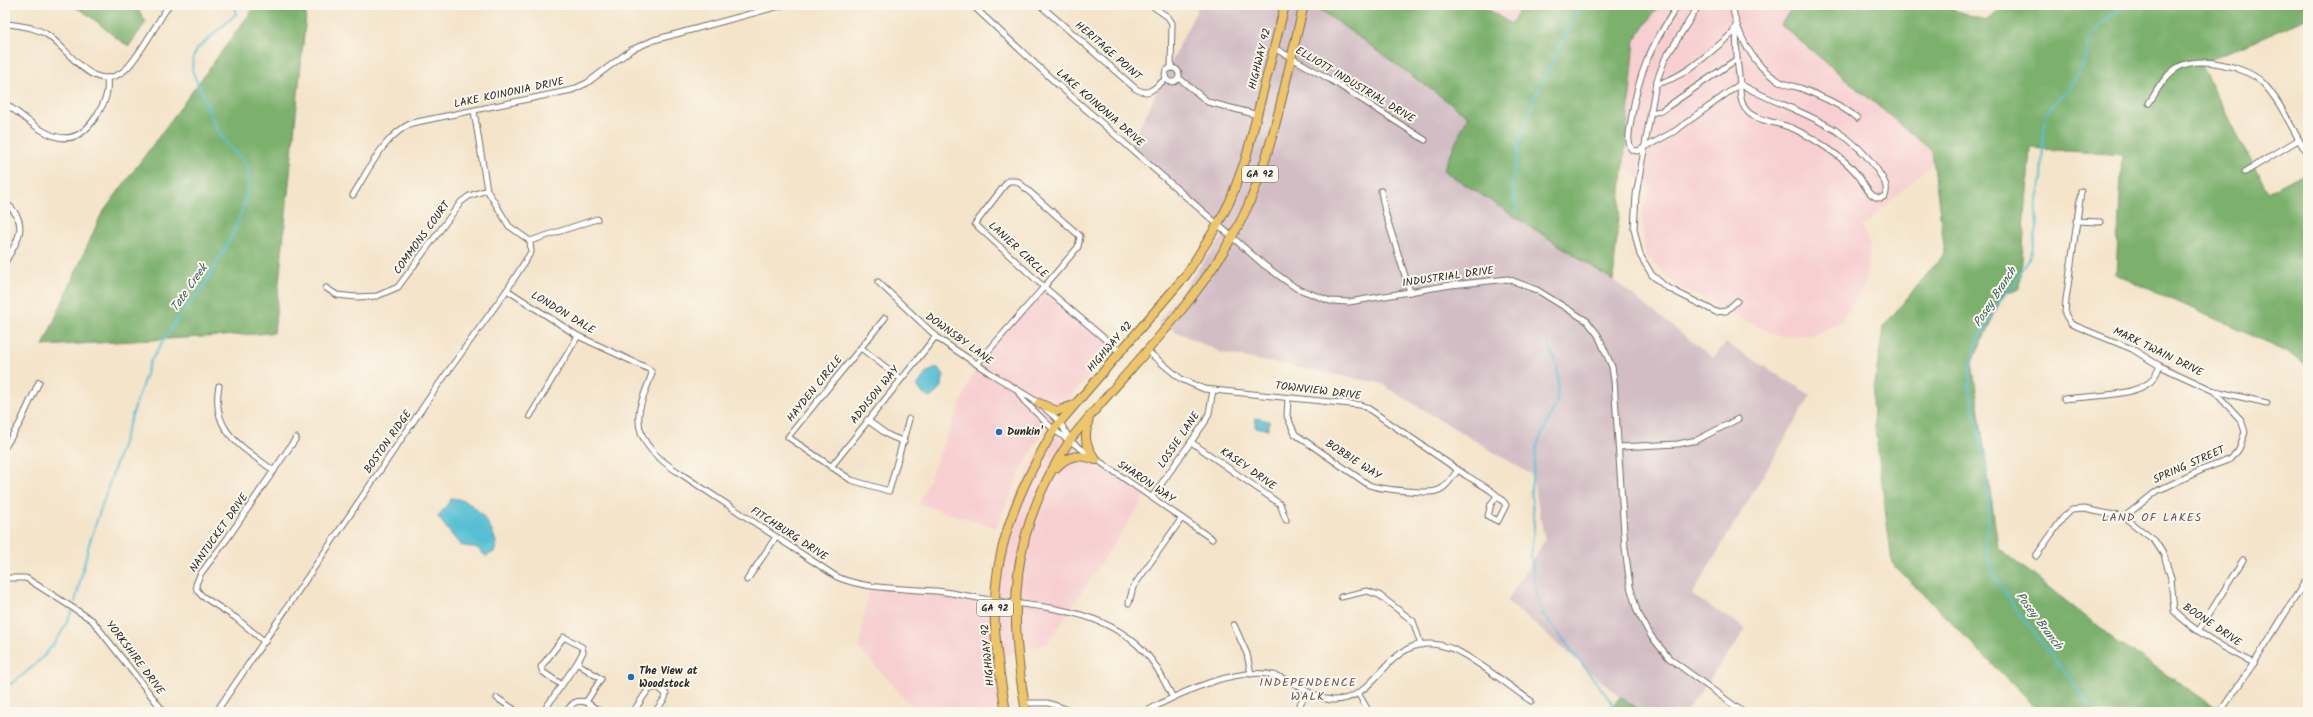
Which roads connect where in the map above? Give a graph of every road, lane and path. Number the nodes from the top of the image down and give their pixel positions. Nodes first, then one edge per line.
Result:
1 (169, 5) edge
2 (783, 5) edge
3 (972, 5) edge
4 (1040, 5) edge
5 (1151, 5) edge
6 (1285, 5) edge
7 (1304, 5) edge
8 (1678, 5) edge
9 (1699, 5) edge
10 (1732, 5) edge
11 (5, 24) edge
12 (1736, 25) junction
13 (1274, 48) junction
14 (1291, 57) junction
15 (1737, 60) junction
16 (1171, 68) junction
17 (108, 78) junction
18 (1178, 78) junction
19 (1166, 79) junction
20 (1656, 84) junction
21 (1740, 84) junction
22 (5, 103) edge
23 (2149, 103) dead end
24 (474, 111) junction
25 (1650, 113) junction
26 (1258, 115) junction
27 (1857, 118) dead end
28 (1426, 140) dead end
29 (2298, 140) junction
30 (1644, 148) junction
31 (2308, 155) edge
32 (2245, 172) dead end
33 (487, 190) junction
34 (1381, 191) dead end
35 (2081, 192) dead end
36 (352, 195) dead end
37 (5, 202) edge
38 (597, 219) dead end
39 (2076, 221) junction
40 (2100, 222) dead end
41 (1218, 224) junction
42 (1232, 236) junction
43 (530, 241) junction
44 (5, 262) edge
45 (878, 282) dead end
46 (1044, 287) junction
47 (326, 288) dead end
48 (507, 290) junction
49 (1410, 292) junction
50 (1737, 301) dead end
51 (885, 318) dead end
52 (578, 336) junction
53 (936, 336) junction
54 (861, 348) junction
55 (1146, 350) junction
56 (1120, 352) junction
57 (977, 364) junction
58 (2160, 366) junction
59 (652, 373) joint
60 (901, 379) junction
61 (39, 382) dead end
62 (219, 386) dead end
63 (1016, 389) junction
64 (1213, 390) junction
65 (2214, 391) junction
66 (1288, 398) junction
67 (2064, 399) dead end
68 (1039, 403) junction
69 (2267, 403) dead end
70 (1075, 404) junction
71 (530, 416) dead end
72 (1089, 416) junction
73 (909, 419) dead end
74 (1738, 419) dead end
75 (867, 420) junction
76 (1060, 422) junction
77 (1054, 430) junction
78 (296, 438) dead end
79 (1070, 440) junction
80 (904, 442) junction
81 (1191, 442) junction
82 (5, 447) edge
83 (1619, 447) junction
84 (1096, 460) junction
85 (831, 467) junction
86 (1458, 470) junction
87 (274, 471) junction
88 (1050, 474) junction
89 (1497, 496) junction
90 (1152, 497) junction
91 (2124, 517) junction
92 (1182, 518) junction
93 (1286, 520) dead end
94 (776, 537) junction
95 (1212, 539) dead end
96 (2036, 556) dead end
97 (2243, 560) dead end
98 (2308, 576) edge
99 (5, 578) edge
100 (747, 580) dead end
101 (1341, 597) dead end
102 (995, 600) junction
103 (1014, 602) junction
104 (1129, 603) dead end
105 (1234, 625) dead end
106 (2199, 630) junction
107 (265, 642) junction
108 (1421, 645) junction
109 (577, 663) junction
110 (2254, 663) junction
111 (1251, 674) junction
112 (562, 685) junction
113 (1306, 691) junction
114 (1358, 693) junction
115 (1172, 696) junction
116 (497, 698) dead end
117 (1531, 701) dead end
118 (586, 702) junction
119 (1024, 703) junction
120 (1066, 709) dead end
121 (164, 712) edge
122 (216, 712) edge
123 (515, 712) edge
124 (543, 712) edge
125 (566, 712) edge
126 (601, 712) edge
127 (633, 712) edge
128 (654, 712) edge
129 (1006, 712) edge
130 (1026, 712) edge
131 (1146, 712) edge
132 (1296, 712) edge
133 (1369, 712) edge
134 (1743, 712) edge
135 (2220, 712) edge

1 - 17 street
2 - 24 street, LAKE KOINONIA DRIVE
3 - 41 street, LAKE KOINONIA DRIVE
4 - 19 street, HERITAGE POINT
5 - 16 street
6 - 13 main road, HIGHWAY 92 / GA 92
7 - 14 main road, GA 92
8 - 30 street
9 - 20 street
10 - 12 street
11 - 17 street
12 - 15 street
12 - 20 street
12 - 27 street
13 - 14 street, ELLIOTT INDUSTRIAL DRIVE
13 - 26 main road, HIGHWAY 92 / GA 92
14 - 28 street, ELLIOTT INDUSTRIAL DRIVE
14 - 42 main road, GA 92
15 - 21 street
15 - 25 street
16 - 18 street
16 - 19 street
17 - 22 street
18 - 19 street
18 - 26 street
20 - 25 street
21 - 21 street
21 - 30 street
23 - 29 street
24 - 33 street
24 - 36 street, LAKE KOINONIA DRIVE
25 - 30 street
26 - 41 main road, HIGHWAY 92 / GA 92
29 - 31 street
29 - 32 street
30 - 50 street
33 - 43 street
33 - 47 street, COMMONS COURT
34 - 49 street
35 - 39 street
37 - 44 street
38 - 43 street
39 - 40 street
39 - 58 street, MARK TWAIN DRIVE
41 - 42 street, INDUSTRIAL DRIVE
41 - 56 main road, HIGHWAY 92 / GA 92
42 - 49 street, INDUSTRIAL DRIVE
42 - 55 main road, GA 92
43 - 48 street, BOSTON RIDGE
45 - 53 street, DOWNSBY LANE
46 - 46 street, LANIER CIRCLE
46 - 56 street, LANIER CIRCLE
46 - 57 street, LANIER CIRCLE
48 - 52 street, LONDON DALE
48 - 107 street, BOSTON RIDGE
49 - 83 street, INDUSTRIAL DRIVE
51 - 54 street, HAYDEN CIRCLE
52 - 59 street, LONDON DALE
52 - 71 street
53 - 57 street, DOWNSBY LANE
53 - 60 street, ADDISON WAY
54 - 60 street
54 - 85 street, HAYDEN CIRCLE
55 - 64 street, TOWNVIEW DRIVE
55 - 72 main road, GA 92
56 - 70 main road, HIGHWAY 92 / GA 92
57 - 63 street, DOWNSBY LANE
58 - 65 street, MARK TWAIN DRIVE
58 - 67 street
59 - 94 street, FITCHBURG DRIVE
60 - 75 street, ADDISON WAY
61 - 82 street
62 - 87 street
63 - 68 street, DOWNSBY LANE
63 - 77 street, DOWNSBY LANE
64 - 66 street, TOWNVIEW DRIVE
64 - 81 street, LOSSIE LANE
65 - 69 street
65 - 91 street, SPRING STREET
66 - 86 street, TOWNVIEW DRIVE
66 - 86 street, BOBBIE WAY
68 - 70 main road
68 - 76 street, DOWNSBY LANE
70 - 76 main road, HIGHWAY 92 / GA 92
72 - 79 main road, GA 92
72 - 84 main road
73 - 80 street, HAYDEN CIRCLE
74 - 83 street
75 - 80 street
75 - 85 street, ADDISON WAY
76 - 77 main road, HIGHWAY 92 / GA 92
76 - 79 street, DOWNSBY LANE
77 - 79 street, DOWNSBY LANE
77 - 102 main road, HIGHWAY 92 / GA 92
78 - 87 street, NANTUCKET DRIVE
79 - 84 street, SHARON WAY
79 - 88 main road, GA 92
80 - 85 street, HAYDEN CIRCLE
81 - 90 street, LOSSIE LANE
81 - 93 street, KASEY DRIVE
83 - 134 street, INDUSTRIAL DRIVE
84 - 88 main road
84 - 90 street, SHARON WAY
86 - 89 street, TOWNVIEW DRIVE
87 - 107 street, NANTUCKET DRIVE
88 - 103 main road, GA 92
89 - 89 street
90 - 92 street, SHARON WAY
91 - 96 street
91 - 106 street, BOONE DRIVE
92 - 95 street, SHARON WAY
92 - 104 street
94 - 100 street
94 - 102 street, FITCHBURG DRIVE
97 - 106 street
98 - 110 street
99 - 121 street, YORKSHIRE DRIVE
101 - 108 street
102 - 103 street, FITCHBURG DRIVE
102 - 129 main road, HIGHWAY 92 / GA 92
103 - 115 street, FITCHBURG DRIVE
103 - 119 main road, GA 92
105 - 111 street
106 - 110 street, BOONE DRIVE
107 - 122 street, BOSTON RIDGE
108 - 114 street
108 - 117 street
109 - 112 street
109 - 112 street
109 - 118 street
110 - 135 street
111 - 113 street
111 - 115 street
112 - 124 street
113 - 114 street
113 - 132 street
114 - 133 street
115 - 131 street
116 - 123 street
118 - 125 street
118 - 126 street
119 - 120 street
119 - 130 main road, GA 92
127 - 128 street

